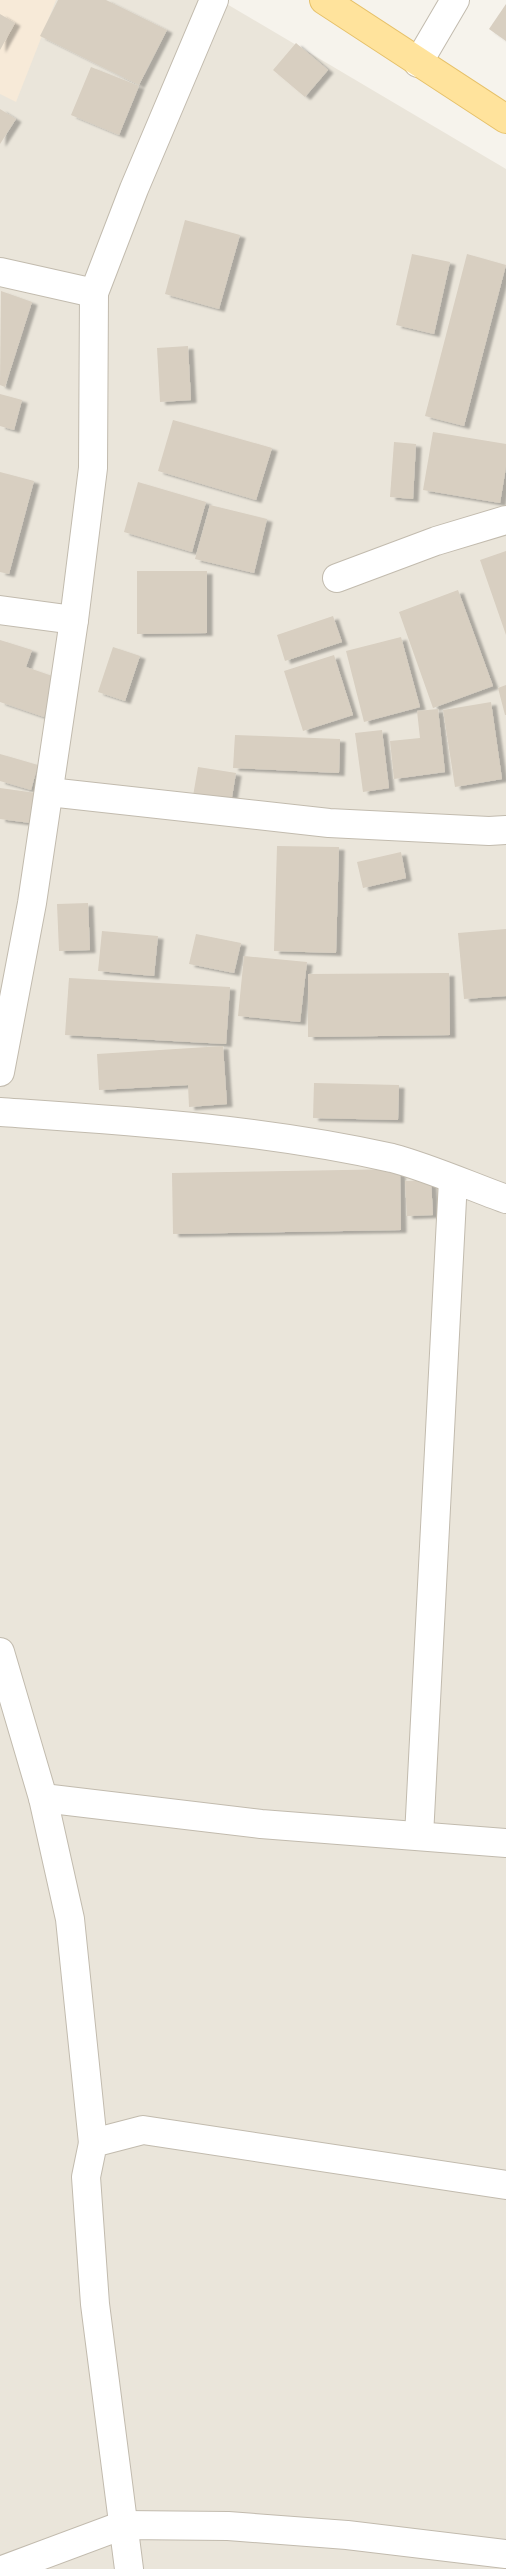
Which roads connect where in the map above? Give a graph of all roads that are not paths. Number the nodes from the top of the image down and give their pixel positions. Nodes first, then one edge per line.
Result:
1 (214, 0) edge
2 (324, 0) edge
3 (455, 0) edge
4 (418, 63) junction
5 (506, 119) edge
6 (0, 272) edge
7 (94, 293) junction
8 (506, 520) edge
9 (337, 578) dead end
10 (0, 610) edge
11 (74, 620) junction
12 (49, 792) junction
13 (506, 830) edge
14 (6, 998) edge
15 (0, 1072) edge
16 (0, 1112) edge
17 (453, 1180) junction
18 (506, 1199) edge
19 (0, 1652) edge
20 (44, 1798) junction
21 (419, 1836) junction
22 (506, 1843) edge
23 (93, 2143) junction
24 (506, 2185) edge
25 (123, 2525) junction
26 (506, 2554) edge
27 (5, 2569) edge
28 (130, 2569) edge

1 - 7 street
2 - 4 main road
3 - 4 street
4 - 5 main road
6 - 7 street
7 - 11 street
8 - 9 street
10 - 11 street
11 - 12 street
12 - 13 street
12 - 14 street
14 - 15 street
16 - 17 street
17 - 18 street
17 - 21 street
19 - 20 street
20 - 21 street
20 - 23 street
21 - 22 street
23 - 24 street
23 - 25 street
25 - 26 street
25 - 27 street
25 - 28 street

